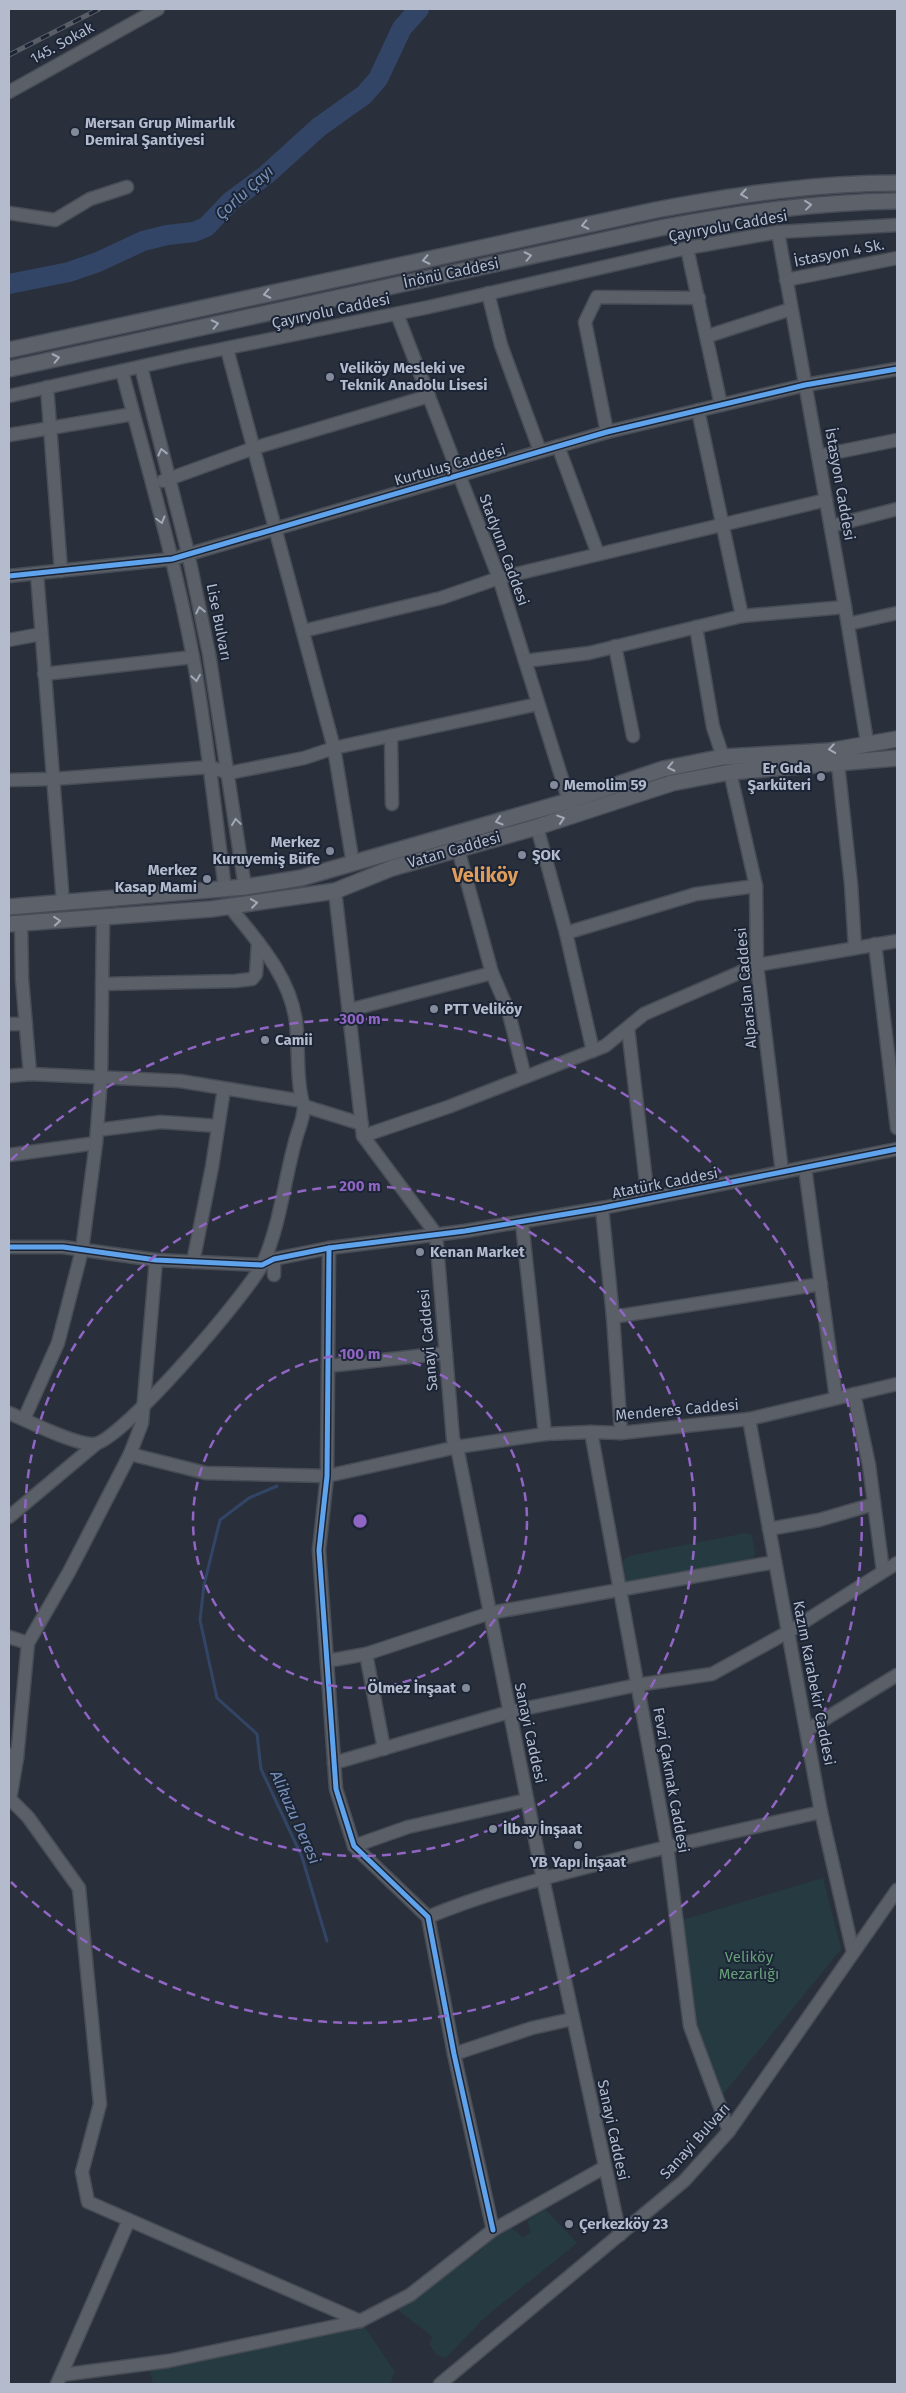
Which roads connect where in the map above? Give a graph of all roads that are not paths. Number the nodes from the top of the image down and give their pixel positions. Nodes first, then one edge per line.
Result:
1 (158, 9) edge
2 (9, 92) edge
3 (897, 183) edge
4 (127, 187) dead end
5 (897, 201) edge
6 (9, 213) edge
7 (897, 225) edge
8 (778, 232) junction
9 (687, 248) junction
10 (897, 258) edge
11 (786, 280) junction
12 (488, 294) junction
13 (699, 298) junction
14 (791, 309) junction
15 (397, 314) junction
16 (708, 336) junction
17 (227, 349) junction
18 (9, 350) edge
19 (140, 367) junction
20 (9, 369) edge
21 (897, 369) edge
22 (122, 371) junction
23 (805, 385) junction
24 (48, 387) junction
25 (9, 396) edge
26 (429, 396) junction
27 (721, 405) junction
28 (698, 410) junction
29 (133, 414) junction
30 (52, 428) junction
31 (607, 432) junction
32 (9, 435) edge
33 (897, 440) edge
34 (558, 446) junction
35 (254, 448) junction
36 (540, 451) junction
37 (818, 456) junction
38 (459, 475) junction
39 (169, 477) junction
40 (153, 487) junction
41 (826, 500) junction
42 (897, 509) edge
43 (722, 524) junction
44 (830, 526) junction
45 (276, 528) junction
46 (188, 553) junction
47 (598, 554) junction
48 (172, 559) junction
49 (61, 571) junction
50 (36, 574) junction
51 (9, 576) edge
52 (498, 578) junction
53 (845, 607) junction
54 (897, 613) edge
55 (742, 616) junction
56 (848, 624) junction
57 (696, 628) junction
58 (303, 631) junction
59 (41, 634) junction
60 (206, 639) junction
61 (9, 640) edge
62 (615, 646) junction
63 (209, 654) junction
64 (193, 657) junction
65 (525, 661) junction
66 (44, 674) junction
67 (538, 704) junction
68 (391, 736) junction
69 (633, 736) dead end
70 (890, 740) edge
71 (867, 742) junction
72 (334, 748) junction
73 (723, 757) junction
74 (892, 759) edge
75 (838, 764) junction
76 (210, 767) junction
77 (730, 772) junction
78 (229, 773) junction
79 (52, 779) junction
80 (9, 780) edge
81 (569, 801) junction
82 (392, 804) dead end
83 (537, 826) junction
84 (458, 849) junction
85 (353, 864) junction
86 (756, 886) junction
87 (245, 887) junction
88 (225, 889) junction
89 (336, 891) junction
90 (63, 903) junction
91 (9, 907) edge
92 (230, 907) junction
93 (103, 918) junction
94 (15, 924) edge
95 (566, 933) junction
96 (897, 941) edge
97 (258, 942) junction
98 (875, 944) junction
99 (855, 948) junction
100 (757, 964) junction
101 (492, 973) junction
102 (102, 984) junction
103 (349, 1010) junction
104 (9, 1024) edge
105 (26, 1024) junction
106 (628, 1028) junction
107 (593, 1051) junction
108 (30, 1074) junction
109 (9, 1076) edge
110 (101, 1078) junction
111 (525, 1078) junction
112 (224, 1089) junction
113 (303, 1103) junction
114 (218, 1126) junction
115 (897, 1128) edge
116 (97, 1130) junction
117 (362, 1130) junction
118 (96, 1143) junction
119 (897, 1149) edge
120 (9, 1155) edge
121 (805, 1168) junction
122 (782, 1172) junction
123 (648, 1199) junction
124 (602, 1208) junction
125 (522, 1223) junction
126 (436, 1234) junction
127 (9, 1247) edge
128 (329, 1248) junction
129 (82, 1250) junction
130 (156, 1260) junction
131 (193, 1262) junction
132 (268, 1262) junction
133 (274, 1276) dead end
134 (821, 1284) junction
135 (613, 1318) junction
136 (446, 1353) junction
137 (328, 1366) junction
138 (897, 1384) edge
139 (854, 1394) junction
140 (836, 1398) junction
141 (142, 1407) junction
142 (9, 1413) edge
143 (24, 1419) junction
144 (749, 1419) junction
145 (591, 1432) junction
146 (621, 1433) junction
147 (545, 1434) junction
148 (96, 1444) junction
149 (457, 1446) junction
150 (130, 1454) junction
151 (326, 1476) junction
152 (874, 1504) junction
153 (9, 1517) edge
154 (769, 1529) junction
155 (775, 1562) junction
156 (897, 1563) edge
157 (883, 1571) junction
158 (621, 1589) junction
159 (490, 1613) junction
160 (788, 1632) junction
161 (9, 1637) edge
162 (28, 1643) junction
163 (366, 1654) junction
164 (327, 1662) junction
165 (897, 1674) edge
166 (637, 1685) junction
167 (509, 1712) junction
168 (807, 1730) junction
169 (384, 1749) junction
170 (13, 1756) edge
171 (334, 1763) junction
172 (527, 1800) junction
173 (821, 1812) junction
174 (354, 1846) junction
175 (667, 1846) junction
176 (543, 1879) junction
177 (897, 1890) edge
178 (428, 1918) junction
179 (853, 1952) junction
180 (572, 2019) junction
181 (454, 2054) junction
182 (729, 2131) junction
183 (605, 2167) junction
184 (130, 2220) junction
185 (492, 2230) junction
186 (620, 2236) junction
187 (360, 2321) junction
188 (59, 2380) edge
189 (440, 2384) edge

1 - 2 street, 145. Sokak
3 -> 18 main road
4 - 6 street
20 -> 5 main road, İnönü Caddesi
7 - 8 street, Çayıryolu Caddesi
8 - 9 street, Çayıryolu Caddesi
8 - 11 street, İstasyon Caddesi
9 - 12 street, Çayıryolu Caddesi
9 - 13 street
10 - 11 street, İstasyon 4 Sk.
11 - 14 street, İstasyon Caddesi
12 - 15 street, Çayıryolu Caddesi
12 - 36 street
13 - 16 street
13 - 31 street
14 - 16 street
14 - 23 street, İstasyon Caddesi
15 - 17 street, Çayıryolu Caddesi
15 - 26 street, Stadyum Caddesi
16 - 27 street
17 - 19 street, Çayıryolu Caddesi
17 - 35 street
19 - 22 street, Çayıryolu Caddesi
39 -> 19 street, Lise Bulvarı
21 - 23 street, Kurtuluş Caddesi
22 - 24 street, Çayıryolu Caddesi
22 - 29 street
23 - 27 street, Kurtuluş Caddesi
23 - 37 street, İstasyon Caddesi
24 - 25 street, Çayıryolu Caddesi
24 - 30 street
26 - 35 street
26 - 38 street, Stadyum Caddesi
27 - 28 street, Kurtuluş Caddesi
28 - 31 street, Kurtuluş Caddesi
28 - 43 street
29 - 30 street
29 - 40 street
30 - 32 street
30 - 49 street
31 - 34 street, Kurtuluş Caddesi
33 - 37 street
34 - 36 street, Kurtuluş Caddesi
34 - 47 street
35 - 39 street
35 - 45 street
36 - 38 street, Kurtuluş Caddesi
37 - 41 street, İstasyon Caddesi
38 - 45 street, Kurtuluş Caddesi
38 - 52 street, Stadyum Caddesi
39 - 40 street
39 - 46 street, Lise Bulvarı
40 -> 48 street
41 - 43 street
41 - 44 street, İstasyon Caddesi
42 - 44 street
43 - 47 street
43 - 55 street
44 - 53 street, İstasyon Caddesi
45 - 46 street, Kurtuluş Caddesi
45 - 58 street
46 - 48 street, Kurtuluş Caddesi
60 -> 46 street, Lise Bulvarı
47 - 52 street
48 - 49 street, Kurtuluş Caddesi
48 - 64 street
49 - 50 street, Kurtuluş Caddesi
50 - 51 street, Kurtuluş Caddesi
50 - 59 street
52 - 58 street
52 - 65 street, Stadyum Caddesi
53 - 55 street
53 - 56 street, İstasyon Caddesi
54 - 56 street
55 - 57 street
56 - 71 street, İstasyon Caddesi
57 - 62 street
57 - 73 street
58 - 72 street
59 - 61 street
59 - 66 street
60 - 63 street, Lise Bulvarı
60 - 64 street
62 - 65 street
62 - 69 street
63 - 64 street
63 - 78 street, Lise Bulvarı
64 - 66 street
64 -> 76 street
65 - 67 street, Stadyum Caddesi
66 - 79 street
67 - 68 street
67 - 81 street, Stadyum Caddesi
68 - 72 street
68 - 82 street
70 - 71 main road, Vatan Caddesi
70 - 74 main road
71 -> 73 main road, Vatan Caddesi
72 - 78 street
72 - 85 street
73 -> 81 main road, Vatan Caddesi
74 - 75 main road, Vatan Caddesi
75 - 77 main road, Vatan Caddesi
75 - 99 street
76 - 78 street
76 - 79 street
76 - 88 street
83 -> 77 main road, Vatan Caddesi
77 - 86 street, Alparslan Caddesi
87 -> 78 street, Lise Bulvarı
79 - 80 street
79 - 90 street
81 -> 85 main road, Vatan Caddesi
83 - 84 main road, Vatan Caddesi
83 - 95 street
84 - 89 main road, Vatan Caddesi
84 - 101 street
85 - 87 main road, Vatan Caddesi
86 - 95 street
86 - 100 street, Alparslan Caddesi
87 - 88 main road, Vatan Caddesi
88 - 90 main road, Vatan Caddesi
92 -> 89 main road, Vatan Caddesi
89 - 103 street
90 - 91 main road, Vatan Caddesi
92 - 93 main road, Vatan Caddesi
92 - 97 street
94 -> 93 main road, Vatan Caddesi
93 - 102 street
94 - 105 street
95 - 107 street
96 - 98 street
97 - 102 street
97 - 113 street
98 - 99 street
98 - 115 street
99 - 100 street
100 - 106 street
100 - 122 street, Alparslan Caddesi
101 - 103 street
101 - 111 street
102 - 110 street
103 - 117 street
104 - 105 street
105 - 108 street
106 - 107 street
106 - 123 street
107 - 111 street
108 - 109 street
108 - 110 street
110 - 112 street
110 - 116 street
111 - 117 street
112 - 113 street
112 - 114 street
113 - 117 street
113 - 132 street
114 - 116 street
114 - 131 street
116 - 118 street
117 - 126 street
118 - 120 street
118 - 129 street
119 - 121 street, Atatürk Caddesi
121 - 122 street, Atatürk Caddesi
121 - 134 street
122 - 123 street, Atatürk Caddesi
123 - 124 street, Atatürk Caddesi
124 - 125 street, Atatürk Caddesi
124 - 135 street
125 - 126 street, Atatürk Caddesi
125 - 147 street
126 - 128 street, Atatürk Caddesi
126 - 136 street, Sanayi Caddesi
127 - 129 street, Atatürk Caddesi
128 - 132 street, Atatürk Caddesi
128 - 137 street
129 - 130 street, Atatürk Caddesi
129 - 143 street
130 - 131 street, Atatürk Caddesi
130 - 141 street
131 - 132 street, Atatürk Caddesi
132 - 133 street
132 - 141 street
134 - 135 street
134 - 140 street
135 - 146 street
136 - 137 street
136 - 149 street, Sanayi Caddesi
137 - 151 street
138 - 139 street, Menderes Caddesi
139 - 140 street, Menderes Caddesi
139 - 152 street
140 - 144 street, Menderes Caddesi
141 - 148 street
141 - 150 street
142 - 143 street
143 - 148 street
144 - 146 street, Menderes Caddesi
144 - 154 street, Kazım Karabekir Caddesi
145 - 146 street, Menderes Caddesi
145 - 147 street, Menderes Caddesi
145 - 158 street, Fevzi Çakmak Caddesi
147 - 149 street, Menderes Caddesi
148 - 153 street
149 - 151 street, Menderes Caddesi
149 - 159 street, Sanayi Caddesi
150 - 151 street, Menderes Caddesi
150 - 162 street
151 - 164 street
152 - 154 street
152 - 157 street
154 - 155 street, Kazım Karabekir Caddesi
155 - 158 street
155 - 160 street, Kazım Karabekir Caddesi
156 - 157 street
157 - 160 street
158 - 159 street
158 - 166 street, Fevzi Çakmak Caddesi
159 - 163 street
159 - 167 street, Sanayi Caddesi
160 - 166 street
160 - 168 street, Kazım Karabekir Caddesi
161 - 162 street
162 - 170 street
163 - 164 street
163 - 169 street
164 - 171 street
165 - 168 street
166 - 167 street
166 - 175 street, Fevzi Çakmak Caddesi
167 - 169 street
167 - 172 street, Sanayi Caddesi
168 - 173 street, Kazım Karabekir Caddesi
169 - 171 street
170 - 184 street
171 - 174 street
172 - 174 street
172 - 176 street, Sanayi Caddesi
173 - 175 street
173 - 179 street, Kazım Karabekir Caddesi
174 - 178 street
175 - 176 street
175 - 182 street, Fevzi Çakmak Caddesi
176 - 178 street
176 - 180 street, Sanayi Caddesi
177 - 179 street, Sanayi Bulvarı
178 - 181 street
179 - 182 street, Sanayi Bulvarı
180 - 181 street
180 - 183 street, Sanayi Caddesi
181 - 185 street
182 - 186 street, Sanayi Bulvarı
183 - 185 street
183 - 186 street, Sanayi Caddesi
184 - 187 street
184 - 188 street
185 - 187 street
186 - 189 street, Sanayi Bulvarı
187 - 188 street

